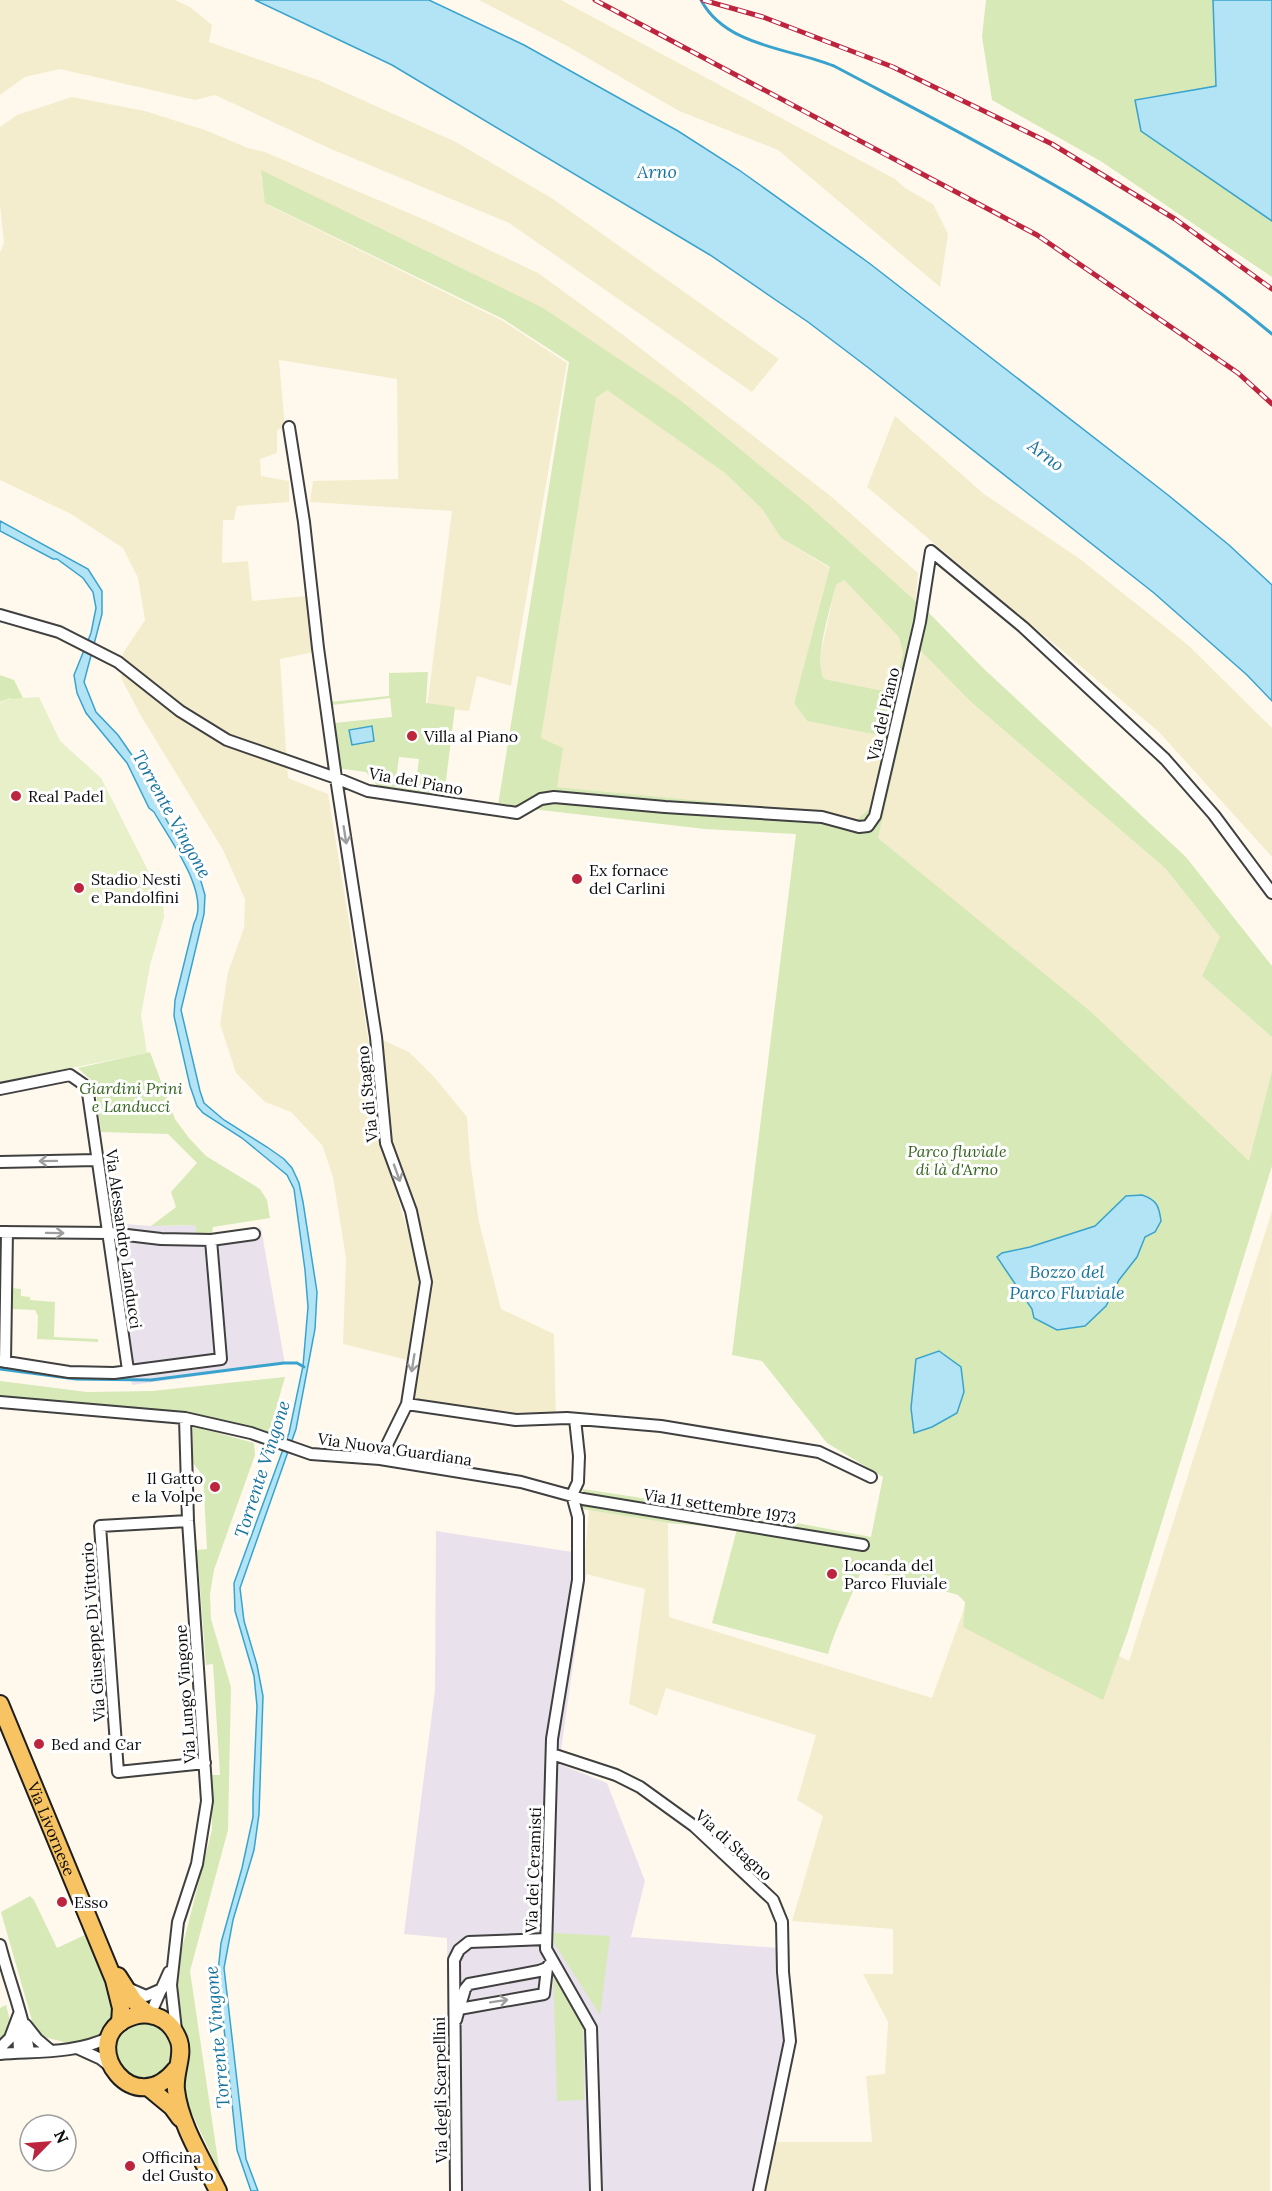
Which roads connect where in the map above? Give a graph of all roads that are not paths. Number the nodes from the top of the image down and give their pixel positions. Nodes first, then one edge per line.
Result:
1 (289, 427) dead end
2 (0, 615) edge
3 (336, 778) junction
4 (1272, 893) edge
5 (0, 1089) edge
6 (97, 1160) junction
7 (0, 1162) edge
8 (3, 1232) edge
9 (110, 1233) junction
10 (254, 1234) dead end
11 (211, 1240) junction
12 (2, 1362) edge
13 (128, 1370) junction
14 (0, 1402) edge
15 (407, 1404) junction
16 (185, 1418) junction
17 (575, 1419) junction
18 (380, 1460) junction
19 (871, 1477) dead end
20 (572, 1495) junction
21 (188, 1521) junction
22 (863, 1545) dead end
23 (0, 1704) edge
24 (552, 1754) junction
25 (205, 1763) junction
26 (546, 1939) junction
27 (0, 1945) edge
28 (104, 1953) junction
29 (173, 1963) junction
30 (549, 1964) junction
31 (123, 1984) junction
32 (162, 1989) junction
33 (459, 2009) junction
34 (19, 2014) junction
35 (148, 2014) junction
36 (120, 2023) junction
37 (454, 2026) junction
38 (176, 2033) junction
39 (110, 2037) junction
40 (0, 2048) edge
41 (76, 2048) junction
42 (50, 2050) junction
43 (24, 2052) junction
44 (0, 2054) edge
45 (111, 2067) junction
46 (176, 2069) junction
47 (148, 2088) junction
48 (190, 2133) junction
49 (218, 2191) edge
50 (456, 2191) edge
51 (596, 2191) edge
52 (759, 2191) edge

1 - 3 street
2 - 3 street, Via del Piano
3 - 4 street, Via del Piano
3 -> 15 street, Via di Stagno
5 - 6 street, Via Alessandro Landucci
6 -> 7 street
6 - 9 street, Via Alessandro Landucci
8 -> 9 street
8 - 12 street
9 - 11 street
9 - 13 street, Via Alessandro Landucci
10 - 11 street
11 - 13 street
12 - 13 street
14 - 16 street, Via Nuova Guardiana
15 - 17 street
15 - 18 street, Via di Stagno
16 - 18 street, Via Nuova Guardiana
16 - 21 street, Via Lungo Vingone
17 - 19 street
17 - 20 street
18 - 20 street, Via Nuova Guardiana
20 - 22 street, Via 11 settembre 1973
20 - 24 street
21 - 25 street, Via Lungo Vingone
21 - 25 street, Via Giuseppe Di Vittorio
23 - 28 main road, Via Livornese
24 - 26 street, Via dei Ceramisti
24 - 52 street, Via di Stagno
25 - 29 street, Via Lungo Vingone
26 - 30 street, Via dei Ceramisti
26 - 37 street, Via degli Scarpellini
27 - 34 street
28 - 31 main road, Via Livornese
28 - 36 main road, Via Livornese
29 - 32 street, Via Lungo Vingone
29 - 38 street, Via Lungo Vingone
30 - 33 street
33 -> 30 street
30 - 51 street, Via dei Ceramisti
31 - 32 street
31 - 35 main road, Via Livornese
32 - 35 street, Via Lungo Vingone
33 - 37 street
34 - 40 street
34 - 42 street
34 - 43 street
35 - 36 main road
35 - 38 main road, Via Livornese
36 - 39 main road
37 - 50 street, Via degli Scarpellini
38 - 46 main road
39 - 41 street
39 - 45 main road
41 - 42 street
41 - 45 street
42 - 43 street
43 - 44 street
45 - 47 main road
46 - 47 main road
46 - 48 main road
47 - 48 main road
48 - 49 main road

